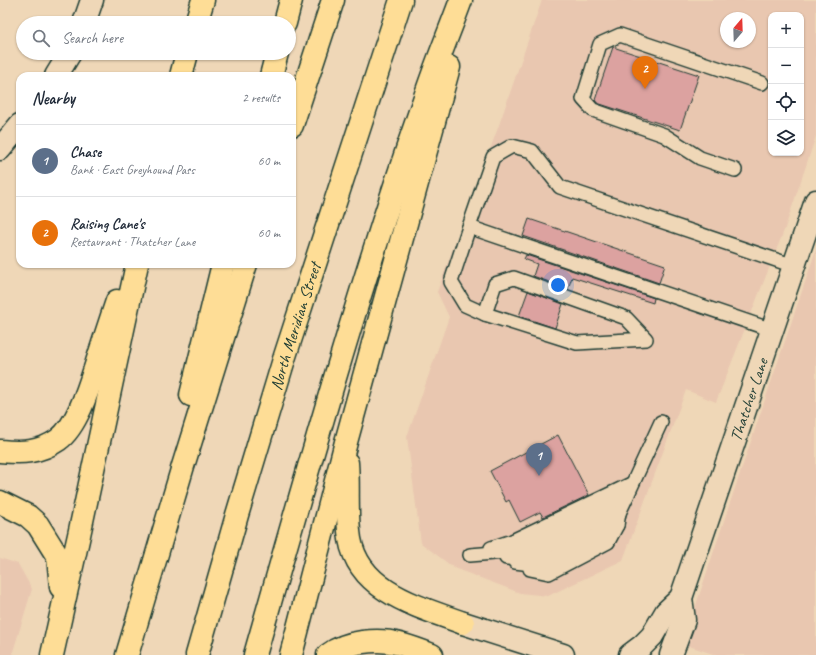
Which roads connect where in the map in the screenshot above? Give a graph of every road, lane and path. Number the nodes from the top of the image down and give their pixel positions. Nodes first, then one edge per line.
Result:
1 (92, 0) edge
2 (203, 0) edge
3 (291, 0) edge
4 (333, 0) edge
5 (401, 0) edge
6 (462, 0) edge
7 (468, 0) edge
8 (86, 16) edge
9 (198, 16) edge
10 (287, 16) edge
11 (66, 60) edge
12 (185, 60) edge
13 (275, 60) edge
14 (58, 72) edge
15 (182, 72) edge
16 (272, 72) edge
17 (762, 83) dead end
18 (296, 113) edge
19 (16, 130) edge
20 (0, 149) edge
21 (735, 170) dead end
22 (816, 201) edge
23 (469, 227) junction
24 (794, 266) junction
25 (129, 268) edge
26 (136, 268) edge
27 (222, 268) edge
28 (245, 268) edge
29 (485, 314) junction
30 (772, 330) junction
31 (661, 422) dead end
32 (346, 442) junction
33 (0, 451) edge
34 (634, 483) junction
35 (627, 496) junction
36 (0, 502) edge
37 (618, 519) junction
38 (470, 555) junction
39 (681, 598) junction
40 (463, 623) joint
41 (129, 650) edge
42 (674, 652) edge
43 (52, 655) edge
44 (197, 655) edge
45 (255, 655) edge
46 (290, 655) edge
47 (328, 655) edge
48 (432, 655) edge
49 (563, 655) edge
50 (630, 655) edge

1 - 8 street
2 - 9 highway
3 - 10 highway
4 - 18 highway
5 - 44 highway, North Meridian Street
6 - 45 highway
7 - 32 highway
11 - 14 street
12 - 15 highway
13 - 16 highway
17 - 21 lane
19 - 20 street
22 - 24 street, Thatcher Lane
23 - 24 lane
23 - 29 lane
23 - 30 lane
24 - 30 street, Thatcher Lane
25 - 33 highway
26 - 43 highway
27 - 41 highway
28 - 41 highway
29 - 29 lane
30 - 39 street, Thatcher Lane
31 - 34 lane
32 - 40 highway
32 - 46 highway
34 - 35 lane
34 - 38 lane
35 - 37 lane
35 - 38 lane
36 - 43 highway
37 - 38 lane
37 - 38 lane
39 - 42 street, Thatcher Lane
39 - 50 street, Thatcher Lane
40 - 49 street
47 - 48 highway

